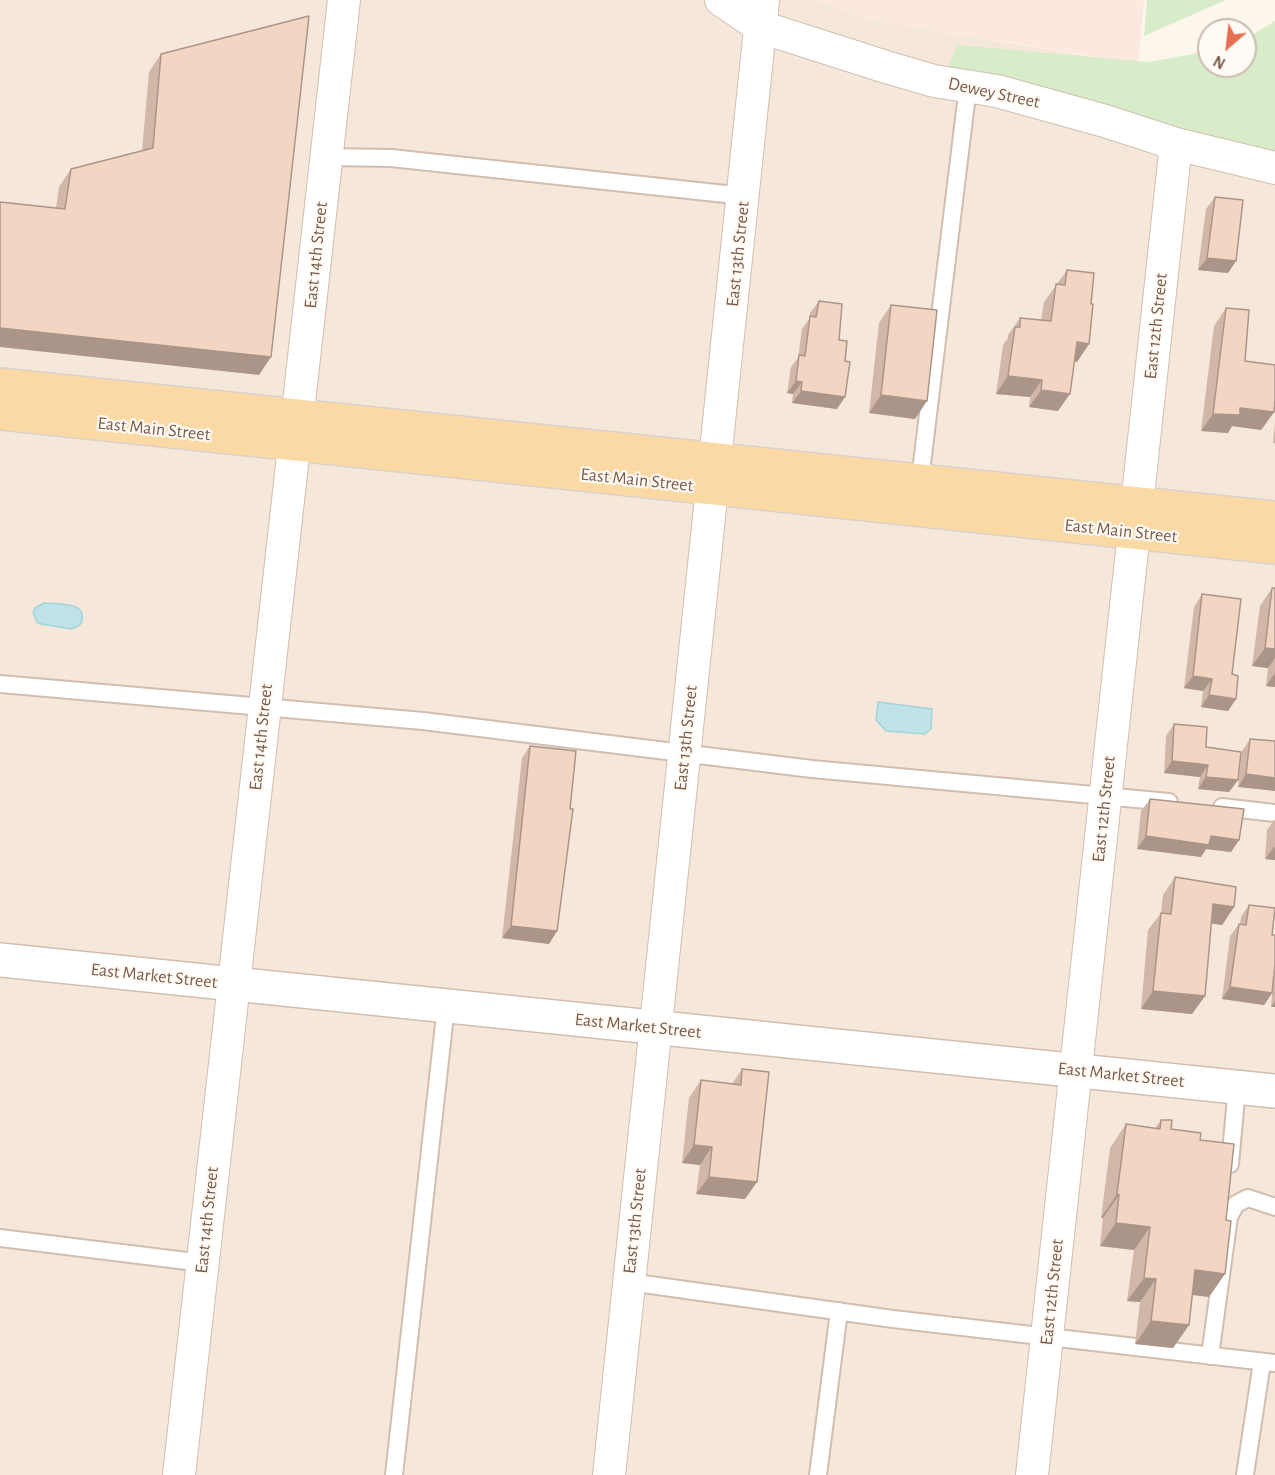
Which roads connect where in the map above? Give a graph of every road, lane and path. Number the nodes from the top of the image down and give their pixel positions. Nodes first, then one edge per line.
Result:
1 (344, 0) edge
2 (721, 0) edge
3 (762, 13) edge
4 (968, 86) junction
5 (1176, 144) junction
6 (327, 157) junction
7 (1275, 168) edge
8 (744, 196) junction
9 (0, 385) edge
10 (0, 413) edge
11 (296, 430) junction
12 (714, 474) junction
13 (920, 480) junction
14 (1137, 518) junction
15 (1275, 518) edge
16 (1275, 547) edge
17 (0, 684) edge
18 (265, 708) junction
19 (685, 754) junction
20 (1106, 797) junction
21 (1183, 804) edge
22 (1205, 806) edge
23 (1275, 813) edge
24 (0, 960) edge
25 (234, 984) junction
26 (446, 1006) junction
27 (656, 1028) junction
28 (1076, 1071) junction
29 (1237, 1087) junction
30 (1275, 1091) edge
31 (1275, 1207) edge
32 (1229, 1217) junction
33 (0, 1238) edge
34 (202, 1263) junction
35 (629, 1282) junction
36 (839, 1311) junction
37 (1047, 1337) junction
38 (1210, 1356) junction
39 (1268, 1362) edge
40 (179, 1475) edge
41 (394, 1475) edge
42 (609, 1475) edge
43 (818, 1475) edge
44 (1032, 1475) edge
45 (1245, 1475) edge

1 - 6 street, East 14th Street
2 - 3 street, Dewey Street
3 - 4 street, Dewey Street
3 - 8 street, East 13th Street
4 - 5 street, Dewey Street
4 - 13 lane
5 - 7 street, Dewey Street
5 - 14 street, East 12th Street
6 - 8 lane
6 - 11 street, East 14th Street
8 - 12 street, East 13th Street
9 - 11 main road, East Main Street
10 - 11 main road, East Main Street
11 - 12 main road, East Main Street
11 - 18 street, East 14th Street
12 - 13 main road, East Main Street
12 - 14 main road, East Main Street
12 - 19 street, East 13th Street
13 - 14 main road, East Main Street
14 - 15 main road, East Main Street
14 - 16 main road, East Main Street
14 - 20 street, East 12th Street
17 - 18 lane
18 - 19 lane
18 - 25 street, East 14th Street
19 - 20 lane
19 - 27 street, East 13th Street
20 - 21 lane
20 - 28 street, East 12th Street
22 - 23 lane
24 - 25 street, East Market Street
25 - 26 street, East Market Street
25 - 34 street, East 14th Street
26 - 27 street, East Market Street
26 - 41 lane
27 - 28 street, East Market Street
27 - 35 street, East 13th Street
28 - 29 street, East Market Street
28 - 37 street, East 12th Street
29 - 30 street, East Market Street
29 - 32 lane
31 - 32 lane
32 - 38 lane
33 - 34 lane
34 - 40 street, East 14th Street
35 - 36 lane
35 - 42 street, East 13th Street
36 - 37 lane
36 - 43 lane
37 - 38 lane
37 - 44 street, East 12th Street
38 - 39 lane
39 - 45 lane

